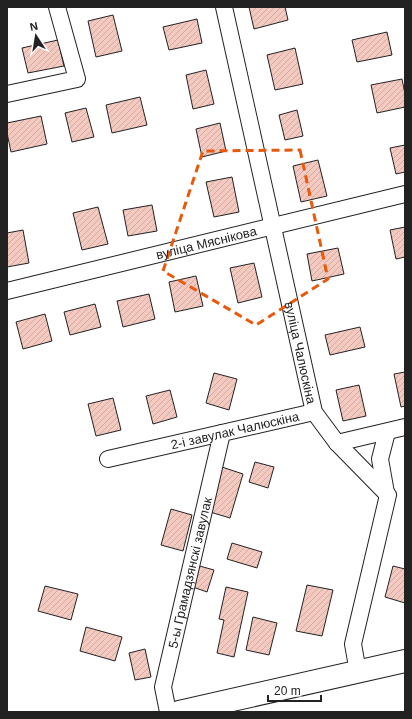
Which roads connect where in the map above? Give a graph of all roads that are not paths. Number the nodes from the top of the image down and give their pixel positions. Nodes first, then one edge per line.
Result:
1 (57, 7) edge
2 (224, 7) edge
3 (7, 94) edge
4 (405, 194) edge
5 (273, 226) junction
6 (7, 291) edge
7 (314, 412) junction
8 (405, 427) edge
9 (387, 432) junction
10 (222, 433) junction
11 (337, 443) junction
12 (108, 459) dead end
13 (386, 493) junction
14 (405, 661) edge
15 (358, 672) junction
16 (204, 709) edge
17 (168, 712) edge
18 (179, 712) edge

1 - 3 street
2 - 5 street, вуліца Чалюскіна
4 - 5 street, вуліца Мяснікова
5 - 6 street, вуліца Мяснікова
5 - 7 street, вуліца Чалюскіна
7 - 10 street, 2-і завулак Чалюскіна
7 - 11 street, вуліца Чалюскіна
8 - 9 street
9 - 11 street
9 - 13 street
10 - 12 street, 2-і завулак Чалюскіна
10 - 17 street, 5-ы Грамадзянскі завулак
11 - 13 street, вуліца Чалюскіна
13 - 15 street
14 - 15 main road
15 - 16 main road
16 - 18 main road

